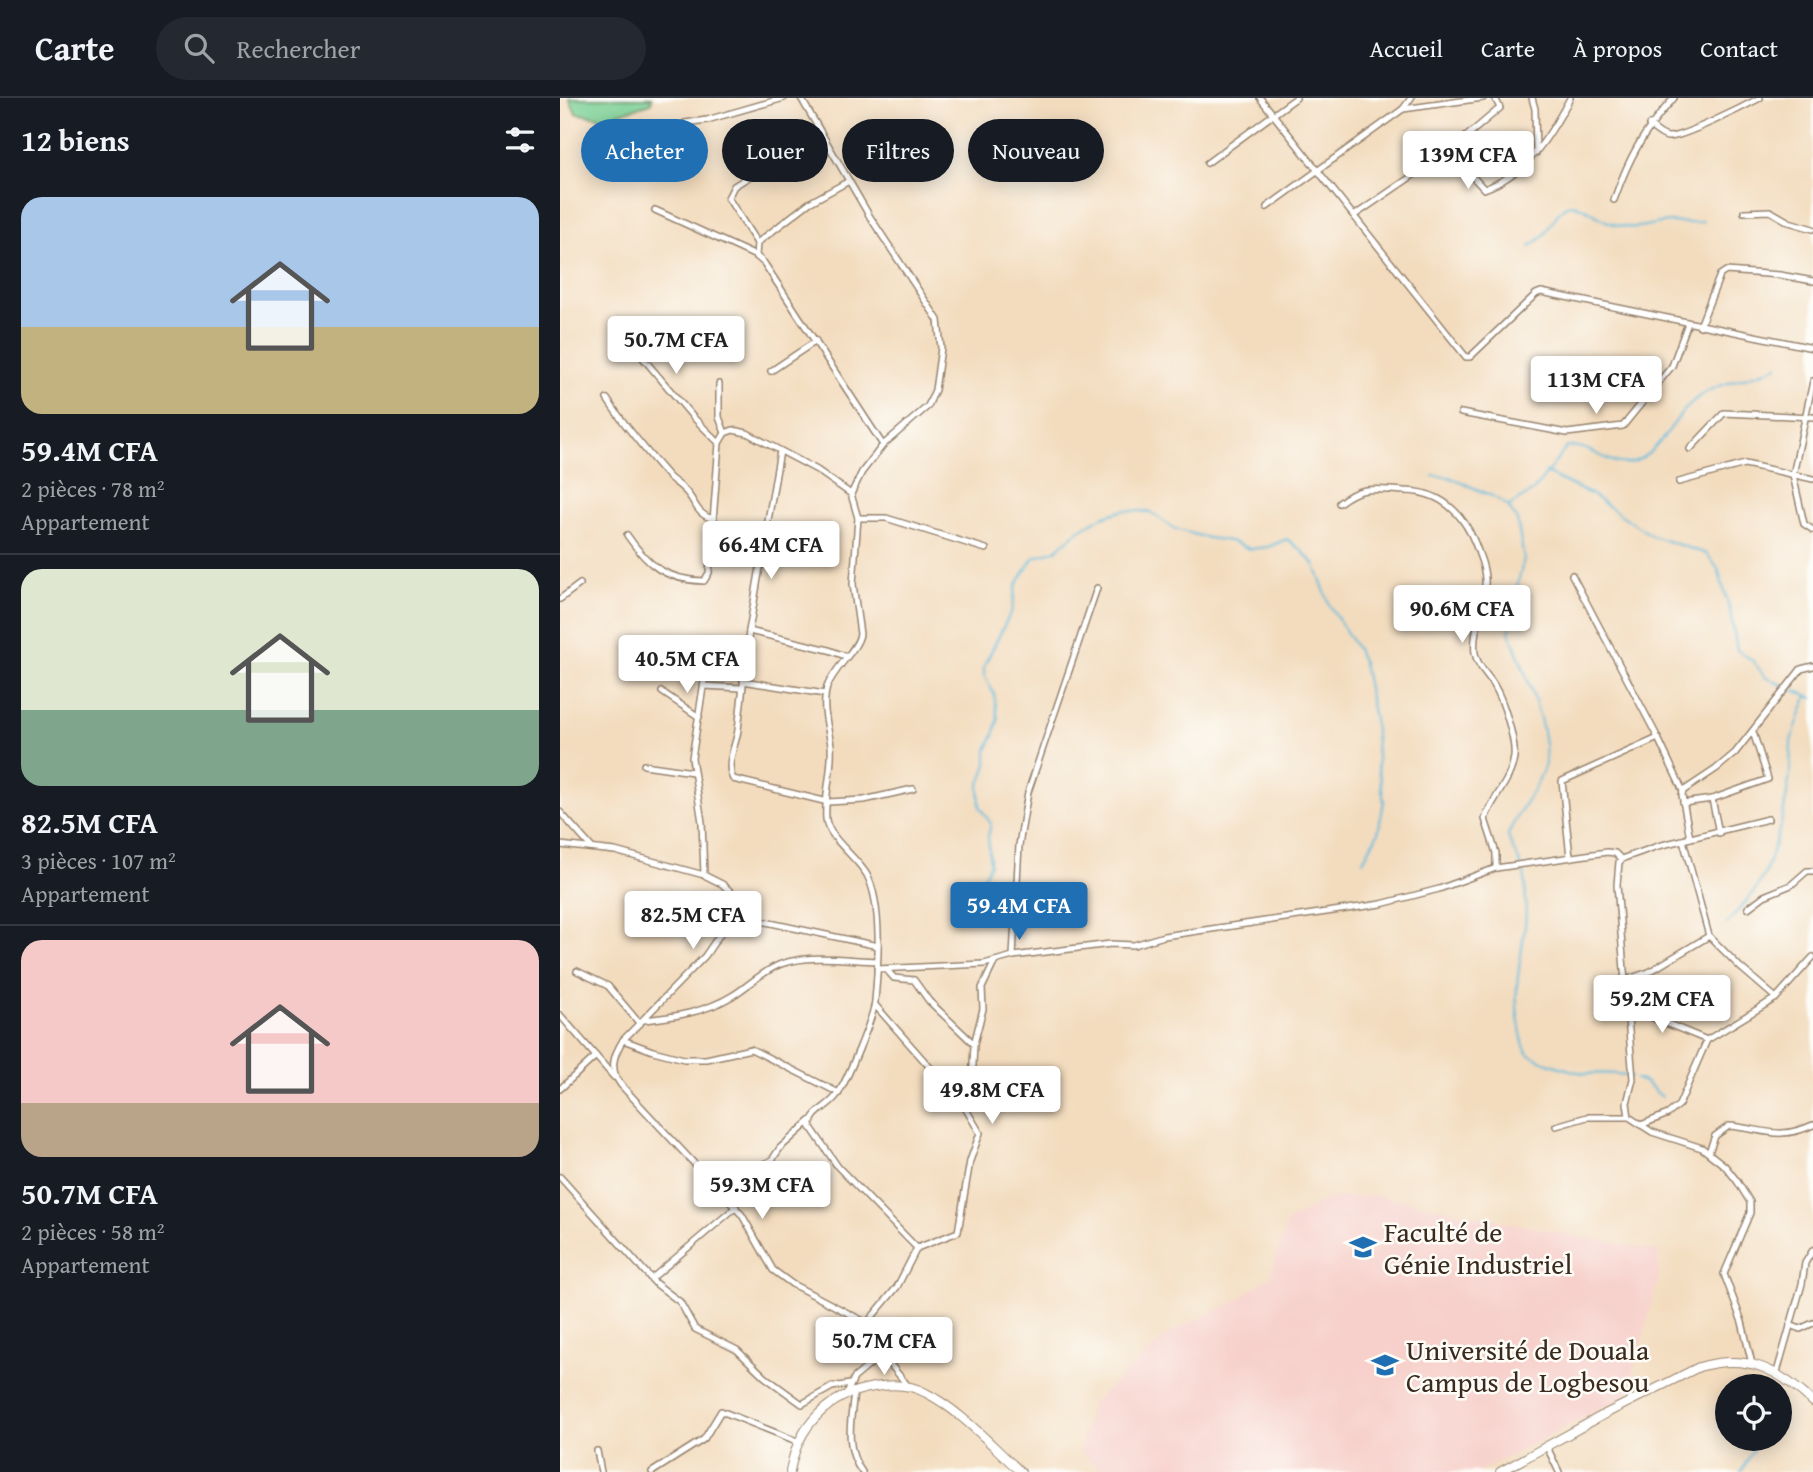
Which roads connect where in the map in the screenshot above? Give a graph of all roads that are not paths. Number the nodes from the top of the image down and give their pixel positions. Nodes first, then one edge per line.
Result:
1 (784, 98) edge
2 (801, 98) edge
3 (1260, 98) edge
4 (1297, 98) edge
5 (1411, 98) edge
6 (1483, 98) edge
7 (1495, 98) edge
8 (1532, 98) edge
9 (1570, 98) edge
10 (1674, 98) edge
11 (1760, 98) edge
12 (1403, 109) junction
13 (1273, 115) junction
14 (813, 119) edge
15 (708, 120) edge
16 (1649, 125) junction
17 (828, 145) edge
18 (1449, 151) junction
19 (1536, 153) junction
20 (1207, 163) dead end
21 (842, 169) edge
22 (1318, 169) junction
23 (741, 182) edge
24 (847, 182) edge
25 (850, 182) edge
26 (1614, 200) dead end
27 (1267, 207) dead end
28 (655, 210) dead end
29 (1744, 212) dead end
30 (1354, 215) junction
31 (1813, 229) edge
32 (757, 243) junction
33 (755, 256) junction
34 (1813, 281) edge
35 (1688, 323) junction
36 (615, 325) dead end
37 (1700, 326) junction
38 (817, 341) junction
39 (1813, 348) edge
40 (771, 371) dead end
41 (1813, 382) edge
42 (719, 384) dead end
43 (607, 399) dead end
44 (1461, 413) dead end
45 (1809, 416) edge
46 (725, 433) junction
47 (719, 443) junction
48 (883, 444) junction
49 (1690, 449) dead end
50 (780, 451) junction
51 (1793, 475) junction
52 (1813, 479) edge
53 (1679, 482) dead end
54 (851, 495) junction
55 (1339, 503) dead end
56 (858, 518) junction
57 (714, 519) junction
58 (1813, 530) edge
59 (627, 535) dead end
60 (986, 549) dead end
61 (1572, 575) dead end
62 (580, 584) dead end
63 (1097, 588) dead end
64 (560, 598) edge
65 (749, 631) junction
66 (711, 649) dead end
67 (845, 656) junction
68 (1812, 667) edge
69 (743, 684) junction
70 (704, 687) junction
71 (662, 692) dead end
72 (825, 694) junction
73 (699, 717) junction
74 (1753, 732) junction
75 (1658, 738) junction
76 (644, 765) dead end
77 (693, 772) junction
78 (913, 789) dead end
79 (1684, 791) junction
80 (1712, 799) junction
81 (828, 802) junction
82 (1683, 803) junction
83 (560, 812) edge
84 (1768, 819) dead end
85 (1719, 833) junction
86 (1690, 838) junction
87 (1683, 840) junction
88 (560, 845) edge
89 (592, 848) junction
90 (1570, 857) junction
91 (1621, 859) junction
92 (1496, 868) junction
93 (1813, 871) edge
94 (704, 875) junction
95 (1748, 908) dead end
96 (733, 915) junction
97 (1709, 936) junction
98 (878, 946) junction
99 (1013, 956) junction
100 (1813, 957) edge
101 (877, 961) junction
102 (995, 961) junction
103 (877, 969) junction
104 (886, 969) junction
105 (577, 971) dead end
106 (1625, 980) junction
107 (1776, 998) junction
108 (875, 1005) junction
109 (1627, 1007) junction
110 (560, 1015) edge
111 (642, 1022) junction
112 (623, 1040) junction
113 (1707, 1040) junction
114 (974, 1044) junction
115 (596, 1056) junction
116 (616, 1079) junction
117 (560, 1090) edge
118 (839, 1093) junction
119 (964, 1106) junction
120 (1629, 1117) junction
121 (810, 1121) junction
122 (1641, 1125) junction
123 (1813, 1125) edge
124 (1556, 1126) dead end
125 (1709, 1152) junction
126 (560, 1177) edge
127 (723, 1194) junction
128 (736, 1207) junction
129 (917, 1248) junction
130 (1813, 1250) edge
131 (651, 1279) junction
132 (867, 1323) junction
133 (1813, 1323) edge
134 (1790, 1325) junction
135 (880, 1352) junction
136 (1752, 1364) junction
137 (1777, 1372) junction
138 (908, 1386) junction
139 (850, 1389) junction
140 (1813, 1402) edge
141 (799, 1442) junction
142 (1547, 1447) junction
143 (597, 1451) dead end
144 (601, 1472) edge
145 (652, 1472) edge
146 (790, 1472) edge
147 (862, 1472) edge
148 (1021, 1472) edge
149 (1500, 1472) edge
150 (1559, 1472) edge

1 - 15 street
2 - 14 street
3 - 13 street
4 - 13 street
5 - 12 street
6 - 12 street
7 - 18 street
8 - 19 street
9 - 19 street
10 - 16 street
11 - 16 street
12 - 22 street
13 - 20 street
13 - 22 street
16 - 26 street
17 - 21 street
18 - 19 street
18 - 30 street
22 - 27 street
22 - 30 street
23 - 32 street
24 - 32 street
25 - 48 street
28 - 33 street
29 - 31 street
30 - 35 street
32 - 33 street
33 - 38 street
34 - 37 street
35 - 37 street
35 - 44 street
36 - 47 street
37 - 39 street
38 - 40 street
38 - 48 street
41 - 45 street
42 - 46 street
43 - 57 street
45 - 49 street
45 - 51 street
46 - 47 street
46 - 50 street
47 - 57 street
48 - 54 street
50 - 54 street
50 - 65 street
51 - 52 street
51 - 53 street
51 - 58 street
54 - 56 street
55 - 92 street
56 - 60 street
56 - 67 street
57 - 59 street
61 - 75 street
62 - 64 street
63 - 99 street
65 - 67 street
65 - 69 street
66 - 70 street
67 - 72 street
68 - 74 street
69 - 70 street
69 - 72 street
69 - 81 street
70 - 73 street
71 - 73 street
72 - 81 street
73 - 77 street
74 - 79 street
74 - 80 street
75 - 79 street
75 - 90 street
76 - 77 street
77 - 94 street
78 - 81 street
79 - 82 street
80 - 82 street
80 - 85 street
81 - 98 street
82 - 86 street
83 - 89 street
84 - 85 street
85 - 86 street
86 - 87 street
87 - 91 street
87 - 97 street
88 - 89 street
89 - 94 street
90 - 91 street
90 - 92 street
91 - 106 street
92 - 99 street
93 - 95 street
94 - 96 street
96 - 98 street
96 - 111 street
97 - 106 street
97 - 107 street
98 - 101 street
99 - 102 street
100 - 107 street
101 - 103 street
101 - 111 street
102 - 104 street
102 - 114 street
103 - 104 street
103 - 108 street
104 - 114 street
105 - 111 street
106 - 109 street
107 - 113 street
108 - 118 street
108 - 119 street
109 - 113 street
109 - 120 street
110 - 115 street
111 - 112 street
112 - 116 street
112 - 118 street
113 - 122 street
114 - 119 street
115 - 116 street
115 - 117 street
116 - 127 street
118 - 121 street
119 - 129 street
120 - 122 street
120 - 124 street
121 - 127 street
121 - 129 street
122 - 125 street
123 - 125 street
125 - 136 street
126 - 131 street
127 - 128 street
128 - 131 street
128 - 132 street
129 - 132 street
130 - 134 street
131 - 139 street
132 - 135 street
133 - 134 street
134 - 137 street
135 - 138 street
135 - 139 street
136 - 137 main road
136 - 142 main road
137 - 140 main road
138 - 139 main road
138 - 148 main road
139 - 141 main road
139 - 147 street
141 - 145 street
141 - 146 main road
142 - 149 main road
142 - 150 street
143 - 144 street

